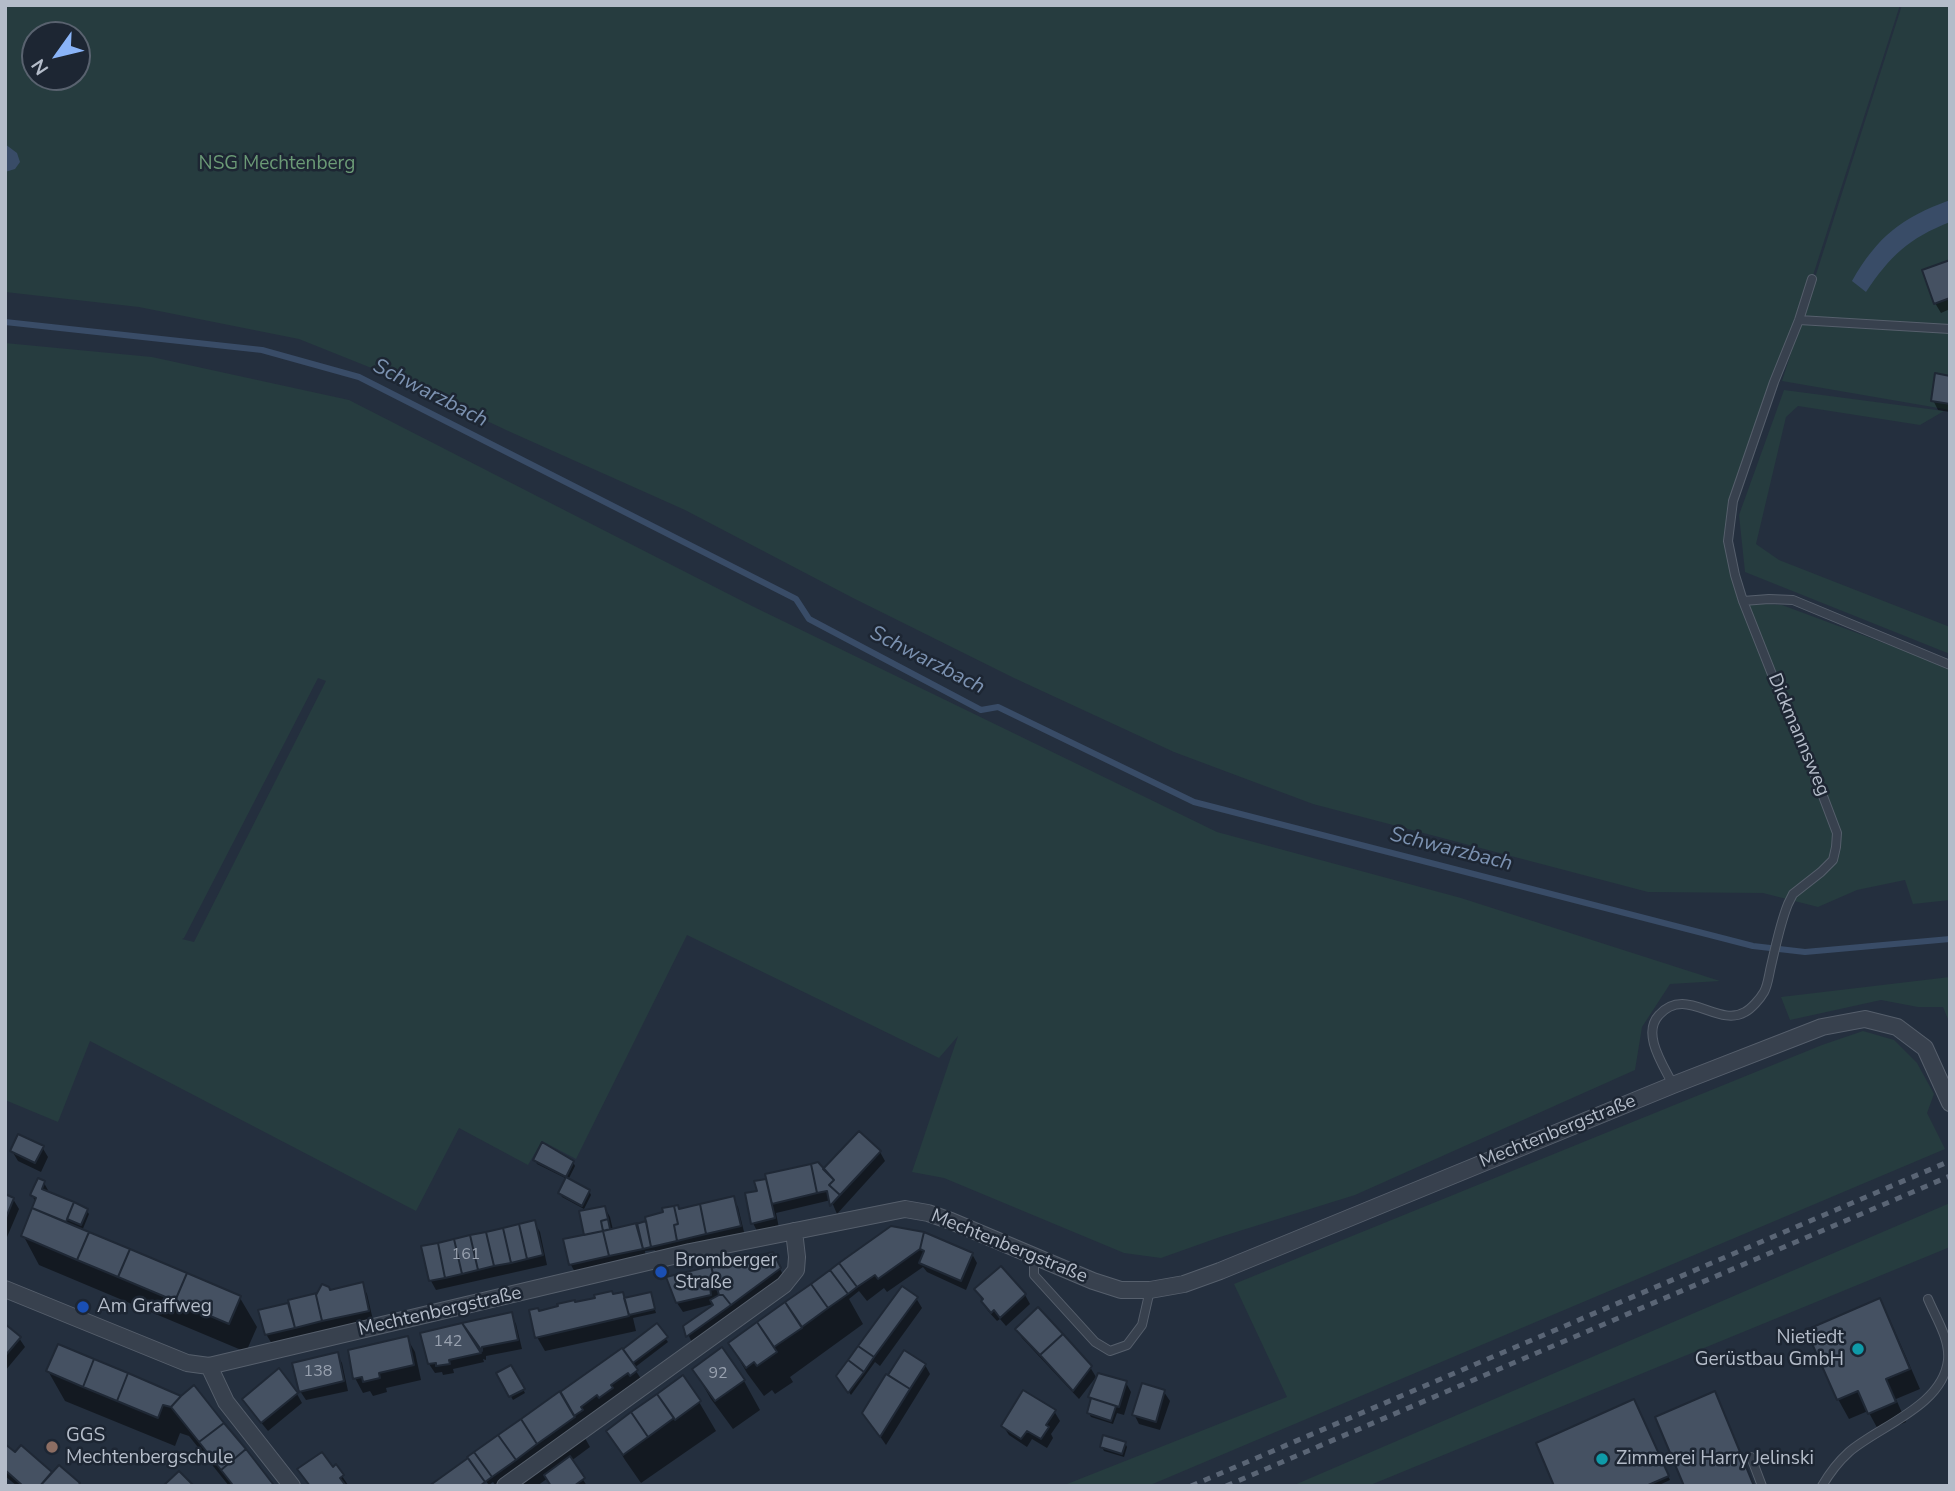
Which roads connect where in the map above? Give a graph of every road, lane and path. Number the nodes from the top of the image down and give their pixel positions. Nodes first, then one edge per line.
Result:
1 (1812, 279) dead end
2 (1799, 320) junction
3 (1950, 329) edge
4 (1743, 601) junction
5 (1950, 665) edge
6 (1673, 1085) junction
7 (1950, 1103) edge
8 (794, 1231) junction
9 (1034, 1255) junction
10 (5, 1289) edge
11 (1150, 1290) junction
12 (1928, 1299) dead end
13 (209, 1366) junction
14 (1751, 1457) dead end
15 (292, 1486) edge
16 (505, 1486) edge
17 (1762, 1486) edge
18 (1822, 1486) edge

1 - 2 lane, Dickmannsweg
2 - 3 lane
2 - 4 lane, Dickmannsweg
4 - 5 lane
4 - 6 lane, Dickmannsweg
6 - 7 street, Mechtenbergstraße
6 - 11 street, Mechtenbergstraße
8 - 9 street, Mechtenbergstraße
8 - 13 street, Mechtenbergstraße
8 - 16 street
9 - 11 street, Mechtenbergstraße
9 - 11 lane
10 - 13 street, Mechtenbergstraße
12 - 18 lane
13 - 15 street
14 - 17 lane

